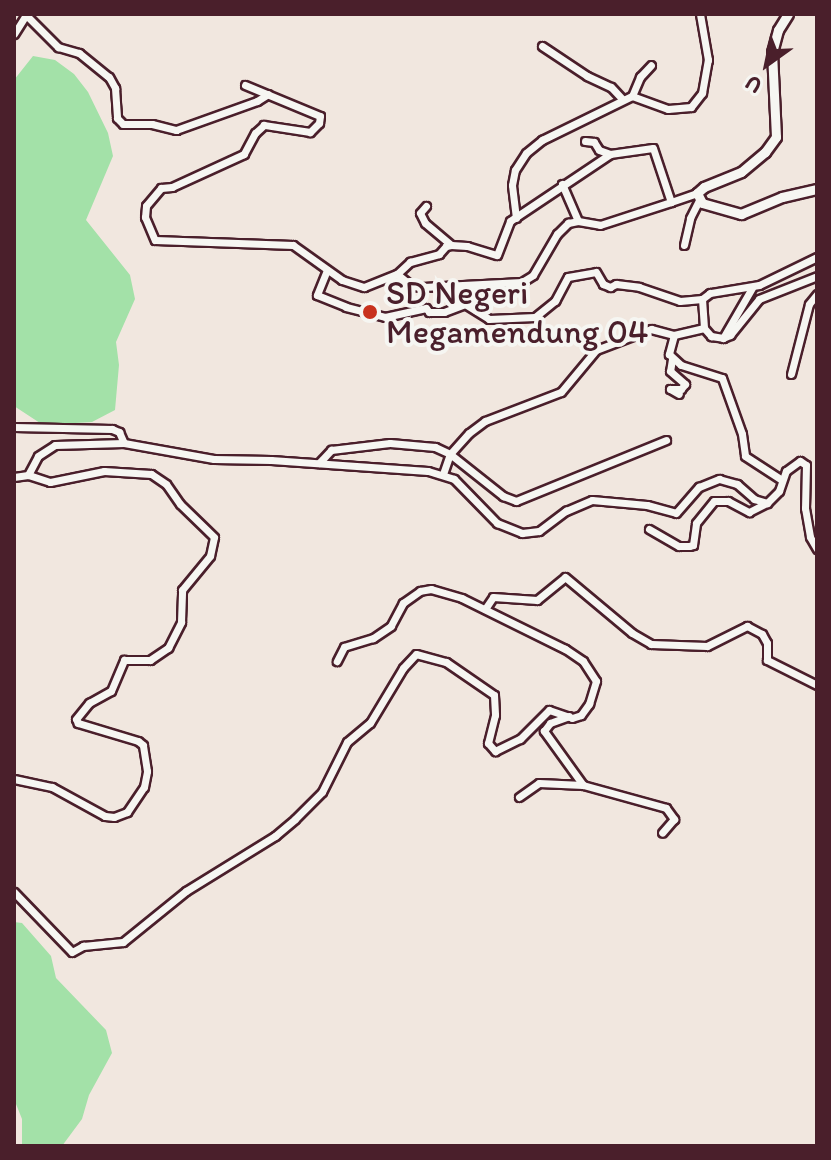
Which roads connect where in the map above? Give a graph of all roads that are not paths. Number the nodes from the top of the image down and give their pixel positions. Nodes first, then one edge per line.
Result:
1 (700, 14) edge
2 (788, 14) edge
3 (25, 15) edge
4 (14, 34) edge
5 (542, 46) dead end
6 (651, 65) dead end
7 (245, 85) dead end
8 (268, 94) junction
9 (632, 96) junction
10 (622, 99) junction
11 (585, 141) dead end
12 (610, 154) junction
13 (562, 184) junction
14 (817, 189) edge
15 (698, 196) junction
16 (671, 202) junction
17 (426, 206) dead end
18 (516, 218) junction
19 (578, 221) junction
20 (451, 245) junction
21 (684, 245) dead end
22 (817, 257) edge
23 (327, 270) junction
24 (397, 274) junction
25 (817, 276) edge
26 (752, 288) junction
27 (817, 294) edge
28 (702, 299) junction
29 (704, 328) junction
30 (674, 335) junction
31 (723, 338) junction
32 (672, 359) junction
33 (791, 374) dead end
34 (679, 394) dead end
35 (15, 425) edge
36 (666, 440) dead end
37 (124, 443) junction
38 (450, 454) junction
39 (319, 463) junction
40 (443, 474) junction
41 (28, 475) junction
42 (14, 477) edge
43 (782, 480) junction
44 (767, 503) junction
45 (649, 529) dead end
46 (817, 549) edge
47 (485, 609) junction
48 (337, 661) dead end
49 (817, 685) edge
50 (569, 716) junction
51 (14, 779) edge
52 (583, 785) junction
53 (519, 797) dead end
54 (662, 833) dead end
55 (14, 892) edge

1 - 9 street
2 - 15 street
3 - 4 street
3 - 8 street
5 - 10 street
6 - 9 street
7 - 8 street
8 - 23 street
9 - 10 street
10 - 18 street
11 - 12 street
12 - 13 street
12 - 16 street
13 - 18 street
13 - 19 street
14 - 15 street
15 - 16 street
15 - 21 street
16 - 19 street
17 - 20 street
18 - 20 street
19 - 24 street
20 - 24 street
22 - 26 street
23 - 24 street
23 - 28 street
25 - 31 street
26 - 28 street
26 - 31 street
27 - 33 street
28 - 29 street
29 - 30 street
29 - 31 street
30 - 32 street
30 - 38 street
32 - 34 street
32 - 43 street
35 - 37 street
36 - 38 street
37 - 39 street
37 - 41 street
38 - 39 street
38 - 40 street
39 - 40 street
40 - 44 street
41 - 42 street
41 - 51 street
43 - 44 street
43 - 46 street
44 - 45 street
47 - 48 street
47 - 49 street
47 - 50 street
50 - 52 street
50 - 55 street
52 - 53 street
52 - 54 street

